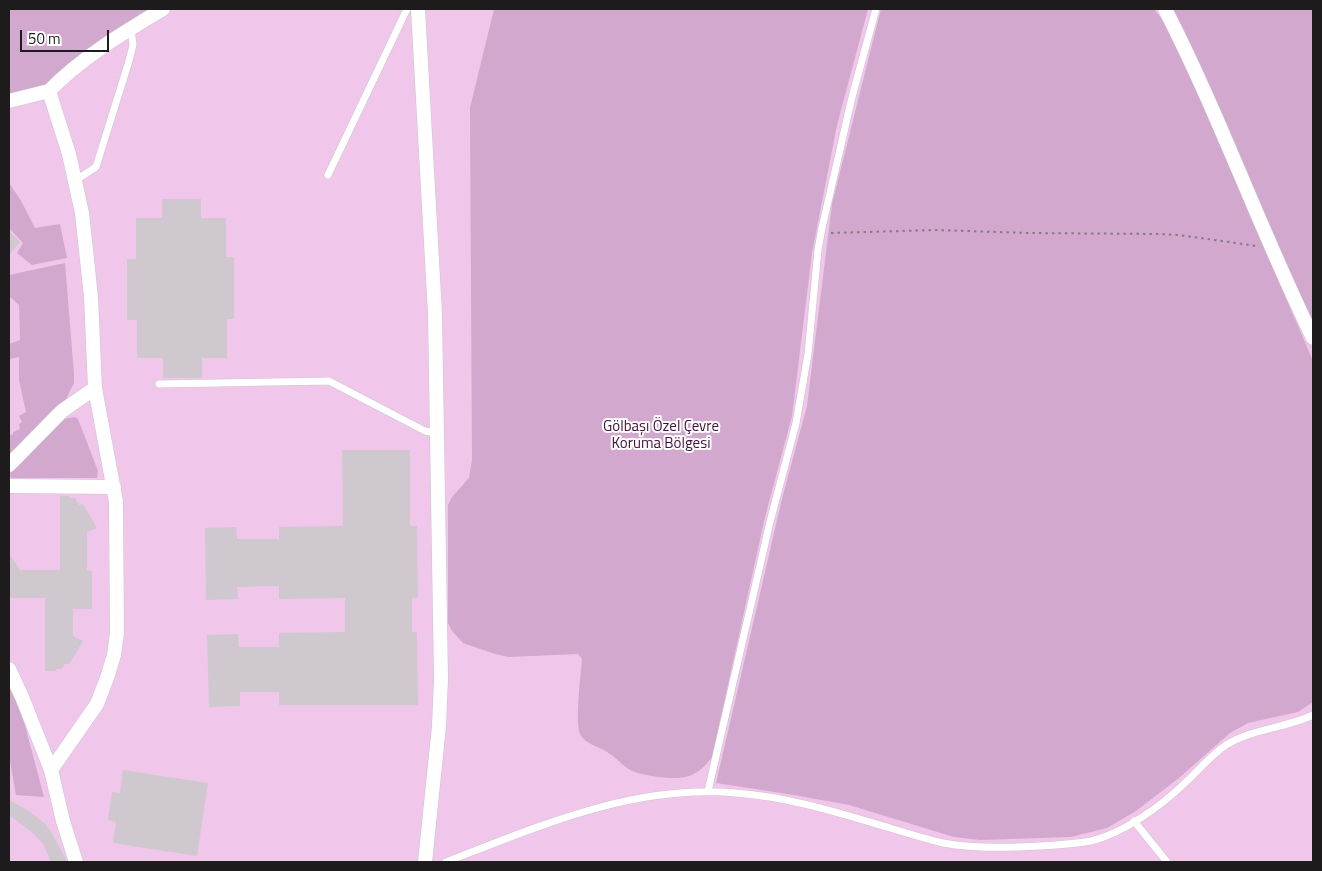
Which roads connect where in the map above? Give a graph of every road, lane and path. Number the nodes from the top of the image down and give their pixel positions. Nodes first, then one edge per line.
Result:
1 (163, 9) edge
2 (408, 9) edge
3 (418, 9) edge
4 (876, 9) edge
5 (1165, 9) edge
6 (131, 29) junction
7 (50, 91) junction
8 (9, 101) edge
9 (328, 175) dead end
10 (76, 180) junction
11 (821, 234) junction
12 (1270, 247) junction
13 (1313, 338) edge
14 (159, 384) dead end
15 (95, 388) junction
16 (436, 432) junction
17 (9, 465) edge
18 (9, 486) edge
19 (114, 487) junction
20 (9, 669) edge
21 (1313, 715) edge
22 (51, 770) junction
23 (708, 791) junction
24 (1134, 821) junction
25 (76, 862) edge
26 (425, 862) edge
27 (446, 862) edge
28 (1167, 862) edge

1 - 6 street
2 - 9 lane
3 - 16 street
4 - 11 lane
5 - 12 street
6 - 7 street
6 - 10 lane
7 - 8 street
7 - 10 street
10 - 15 street
11 - 12 path
11 - 23 lane
12 - 13 street
14 - 16 lane
15 - 17 street
15 - 19 street
16 - 26 street
18 - 19 street
19 - 22 street
20 - 22 street
21 - 24 lane
22 - 25 street
23 - 24 lane
23 - 27 lane
24 - 28 lane

